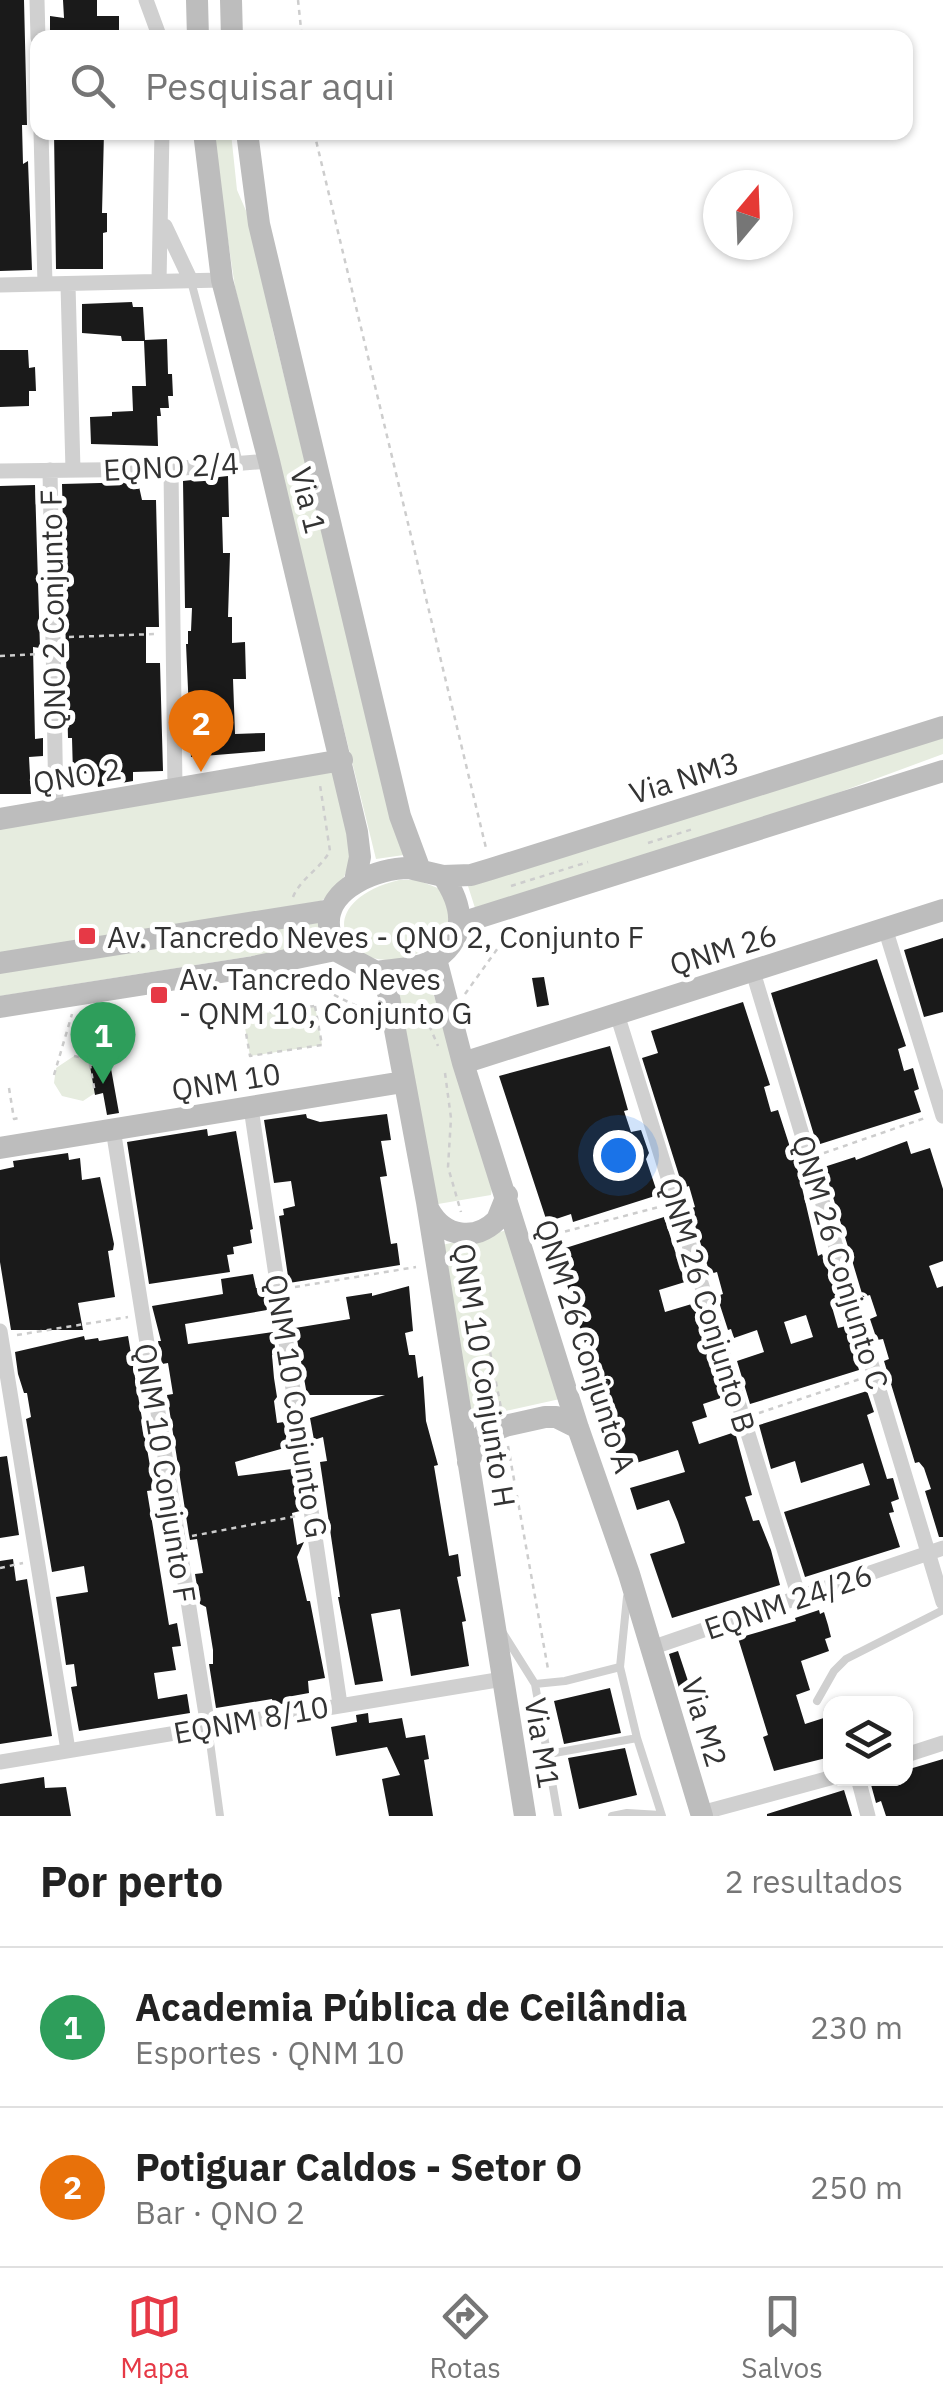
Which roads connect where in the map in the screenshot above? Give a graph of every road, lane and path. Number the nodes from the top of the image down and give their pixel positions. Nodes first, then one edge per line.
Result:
1 (38, 0) edge
2 (146, 0) edge
3 (197, 0) edge
4 (231, 0) edge
5 (242, 0) edge
6 (298, 0) edge
7 (38, 30) edge
8 (157, 30) edge
9 (198, 30) edge
10 (232, 30) edge
11 (243, 30) edge
12 (301, 30) edge
13 (41, 140) edge
14 (162, 140) edge
15 (205, 140) edge
16 (238, 140) edge
17 (248, 140) edge
18 (316, 140) edge
19 (162, 220) junction
20 (260, 224) junction
21 (222, 280) junction
22 (191, 281) junction
23 (159, 282) junction
24 (45, 284) junction
25 (0, 285) edge
26 (68, 285) junction
27 (269, 461) junction
28 (239, 463) junction
29 (50, 470) junction
30 (73, 470) junction
31 (171, 470) junction
32 (0, 471) edge
33 (174, 634) junction
34 (53, 646) junction
35 (0, 656) edge
36 (943, 727) edge
37 (342, 760) junction
38 (943, 771) edge
39 (175, 788) junction
40 (56, 809) junction
41 (0, 819) edge
42 (492, 869) junction
43 (431, 873) junction
44 (355, 881) junction
45 (330, 910) junction
46 (943, 910) edge
47 (462, 923) junction
48 (885, 928) junction
49 (335, 950) junction
50 (436, 960) junction
51 (0, 964) edge
52 (376, 972) junction
53 (753, 972) junction
54 (0, 1007) edge
55 (74, 1007) dead end
56 (618, 1014) junction
57 (243, 1016) joint
58 (74, 1056) dead end
59 (463, 1063) junction
60 (54, 1075) dead end
61 (403, 1082) junction
62 (8, 1088) dead end
63 (95, 1093) dead end
64 (250, 1108) junction
65 (942, 1114) edge
66 (19, 1118) dead end
67 (113, 1129) junction
68 (0, 1148) edge
69 (808, 1158) junction
70 (507, 1195) junction
71 (426, 1202) junction
72 (675, 1202) junction
73 (520, 1243) junction
74 (436, 1264) junction
75 (279, 1290) junction
76 (141, 1315) junction
77 (1, 1334) edge
78 (876, 1374) junction
79 (743, 1419) junction
80 (578, 1428) junction
81 (468, 1462) junction
82 (314, 1513) junction
83 (176, 1540) junction
84 (943, 1548) edge
85 (926, 1553) junction
86 (39, 1560) junction
87 (0, 1568) edge
88 (629, 1574) junction
89 (799, 1596) junction
90 (943, 1606) edge
91 (493, 1616) junction
92 (651, 1648) junction
93 (620, 1667) junction
94 (503, 1679) junction
95 (535, 1684) junction
96 (817, 1702) dead end
97 (340, 1704) junction
98 (208, 1727) junction
99 (637, 1738) junction
100 (943, 1743) edge
101 (68, 1750) junction
102 (913, 1753) edge
103 (549, 1754) junction
104 (0, 1762) edge
105 (823, 1780) edge
106 (860, 1786) edge
107 (702, 1814) edge
108 (220, 1816) edge
109 (524, 1816) edge
110 (558, 1816) edge
111 (612, 1816) edge
112 (662, 1816) edge
113 (868, 1816) edge

1 - 7 street
2 - 8 street
3 - 9 main road
4 - 10 main road
5 - 11 main road
6 - 12 path
13 - 24 street
14 - 19 street
15 - 21 main road, Via 1
16 - 20 main road
17 - 20 main road, Via 1
18 - 42 path
19 - 22 street
19 - 23 street
20 - 43 main road, Via 1
21 - 22 street
21 - 27 main road, Via 1
22 - 23 street
22 - 28 lane
23 - 26 street
24 - 25 street
24 - 26 street
26 - 30 street, EQNO 2/4
27 - 28 street, EQNO 2/4
27 - 37 main road, Via 1
28 - 31 street, EQNO 2/4
29 - 30 street, EQNO 2/4
29 - 32 street, EQNO 2/4
29 - 34 street, QNO 2 Conjunto F
30 - 31 street, EQNO 2/4
31 - 33 street
33 - 34 path
33 - 39 street
34 - 35 path
34 - 40 street, QNO 2 Conjunto F
36 - 42 main road, Via NM3
37 - 39 main road, QNO 2
37 - 44 main road, Via 1
38 - 47 main road
39 - 40 main road, QNO 2
40 - 41 main road, QNO 2
42 - 43 main road, Via NM3
43 - 44 main road
43 - 47 main road
44 - 45 main road
45 - 49 main road
45 - 51 main road
46 - 48 main road, QNM 26
47 - 50 main road
48 - 53 main road, QNM 26
48 - 65 street
49 - 52 main road
49 - 54 main road
50 - 52 main road
50 - 59 main road
52 - 61 main road
53 - 56 main road, QNM 26
53 - 69 street, QNM 26 Conjunto C
55 - 60 path
56 - 59 main road, QNM 26
56 - 72 street, QNM 26 Conjunto B
57 - 57 path
58 - 63 path
59 - 70 main road, QNM 26 Conjunto A
61 - 64 main road, QNM 10
61 - 71 main road, QNM 10 Conjunto H
62 - 66 path
64 - 67 main road, QNM 10
64 - 75 street, QNM 10 Conjunto G
65 - 69 path
67 - 68 main road, QNM 10
67 - 76 street, QNM 10 Conjunto F
69 - 78 street, QNM 26 Conjunto C
70 - 71 main road
70 - 73 main road, QNM 26 Conjunto A
71 - 74 main road, QNM 10 Conjunto H
72 - 73 path
72 - 79 street, QNM 26 Conjunto B
73 - 80 main road, QNM 26 Conjunto A
74 - 75 path
74 - 81 main road, QNM 10 Conjunto H
75 - 82 street, QNM 10 Conjunto G
76 - 77 path
76 - 83 street, QNM 10 Conjunto F
77 - 86 street
78 - 79 path
78 - 85 street, QNM 26 Conjunto C
79 - 89 street, QNM 26 Conjunto B
80 - 81 main road
80 - 88 main road, QNM 26 Conjunto A
81 - 91 main road, QNM 10 Conjunto H
82 - 83 path
82 - 97 street, QNM 10 Conjunto G
83 - 98 street, QNM 10 Conjunto F
84 - 85 street, EQNM 24/26
85 - 89 street, EQNM 24/26
85 - 90 street
86 - 87 path
86 - 101 street
88 - 92 main road, QNM 26 Conjunto A
88 - 93 lane
89 - 92 street, EQNM 24/26
90 - 96 lane
91 - 94 main road, QNM 10 Conjunto H
91 - 95 lane
92 - 107 main road, Via M2
93 - 95 lane
93 - 99 lane
94 - 97 street, EQNM 8/10
94 - 109 main road, Via M1
95 - 103 lane
97 - 98 street, EQNM 8/10
98 - 101 street, EQNM 8/10
98 - 108 lane, QNM 10 Conjunto F
99 - 103 lane
99 - 112 lane
100 - 102 street
101 - 104 street, EQNM 8/10
103 - 110 lane
105 - 107 street
106 - 113 street
111 - 112 lane

